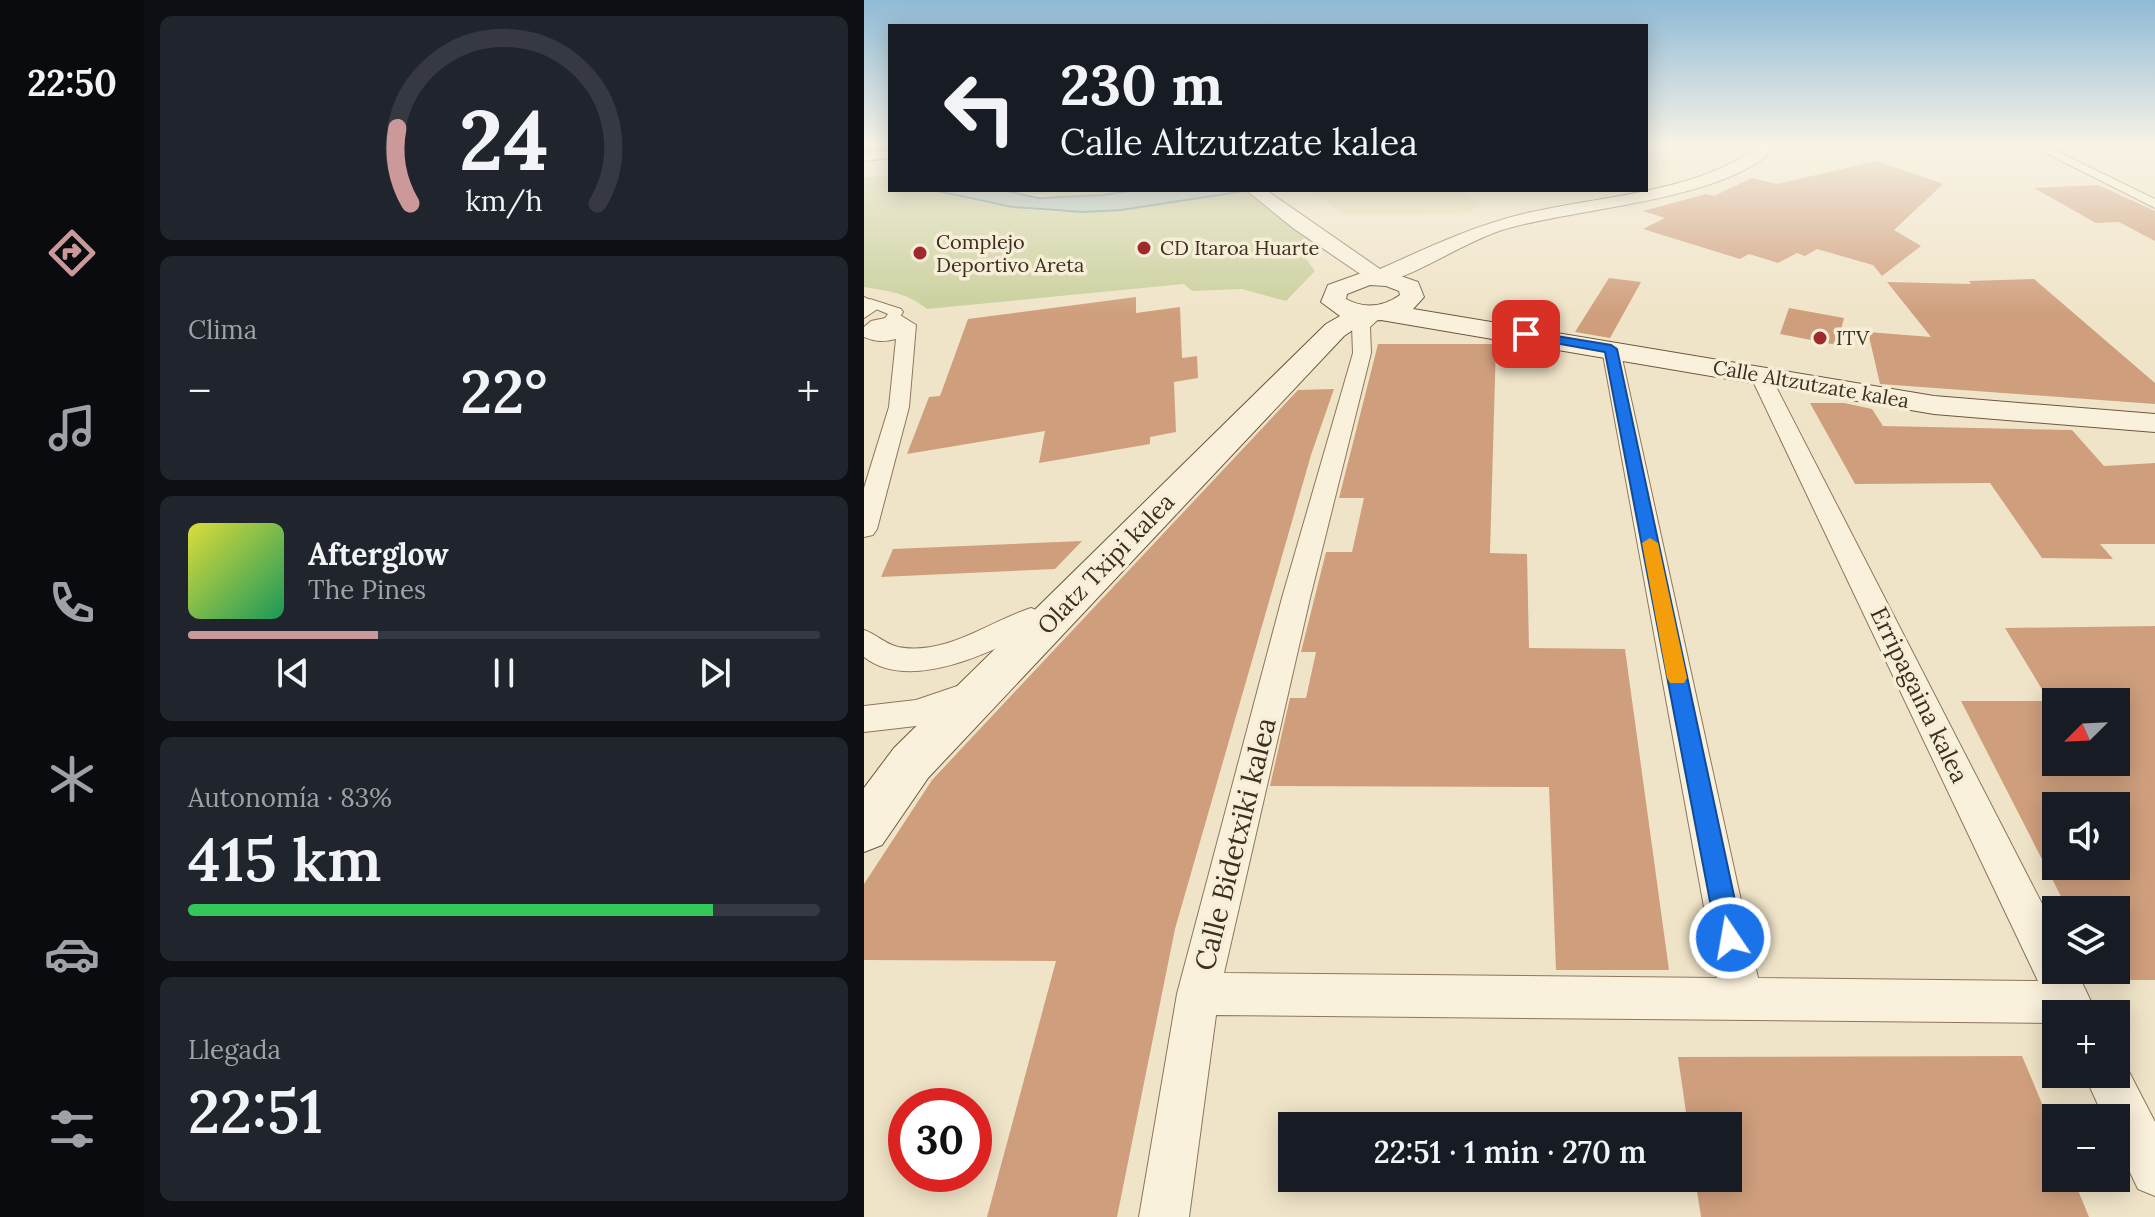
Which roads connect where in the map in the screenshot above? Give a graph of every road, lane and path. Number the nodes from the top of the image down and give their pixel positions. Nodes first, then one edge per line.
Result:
1 (1267, 201) edge
2 (1613, 201) edge
3 (1631, 201) edge
4 (1430, 254) junction
5 (1379, 278) junction
6 (1358, 291) junction
7 (1411, 291) junction
8 (866, 306) edge
9 (1469, 325) junction
10 (899, 329) joint
11 (1611, 349) junction
12 (1761, 377) junction
13 (2155, 423) edge
14 (864, 529) edge
15 (1031, 619) junction
16 (872, 654) edge
17 (929, 659) junction
18 (967, 696) junction
19 (864, 719) edge
20 (864, 804) edge
21 (864, 828) edge
22 (1198, 994) junction
23 (1742, 999) junction
24 (2070, 1000) edge
25 (2042, 1007) edge
26 (2113, 1088) edge
27 (2155, 1172) edge
28 (1164, 1217) edge

1 - 6 street
2 - 4 street
3 - 7 street
4 - 5 street
4 - 6 street
5 - 6 main road
5 - 7 main road
6 - 7 main road
6 - 9 main road
6 - 15 main road, Olatz Txipi kalea
6 - 18 main road, Olatz Txipi kalea
6 - 22 street, Calle Bidetxiki kalea
7 - 9 main road
8 - 10 street
9 - 11 main road, Calle Altzutzate kalea
10 - 14 street
11 - 12 main road, Calle Altzutzate kalea
11 - 23 street
12 - 13 main road, Calle Altzutzate kalea
12 - 24 street, Erripagaina kalea
15 - 17 street
15 - 18 main road, Olatz Txipi kalea
16 - 17 street
17 - 18 street
18 - 19 street
18 - 20 main road, Olatz Txipi kalea
18 - 21 main road, Olatz Txipi kalea
22 - 23 street, Calle Bidetxiki kalea
22 - 28 street
23 - 25 street, Calle Bidetxiki kalea
26 - 27 street

